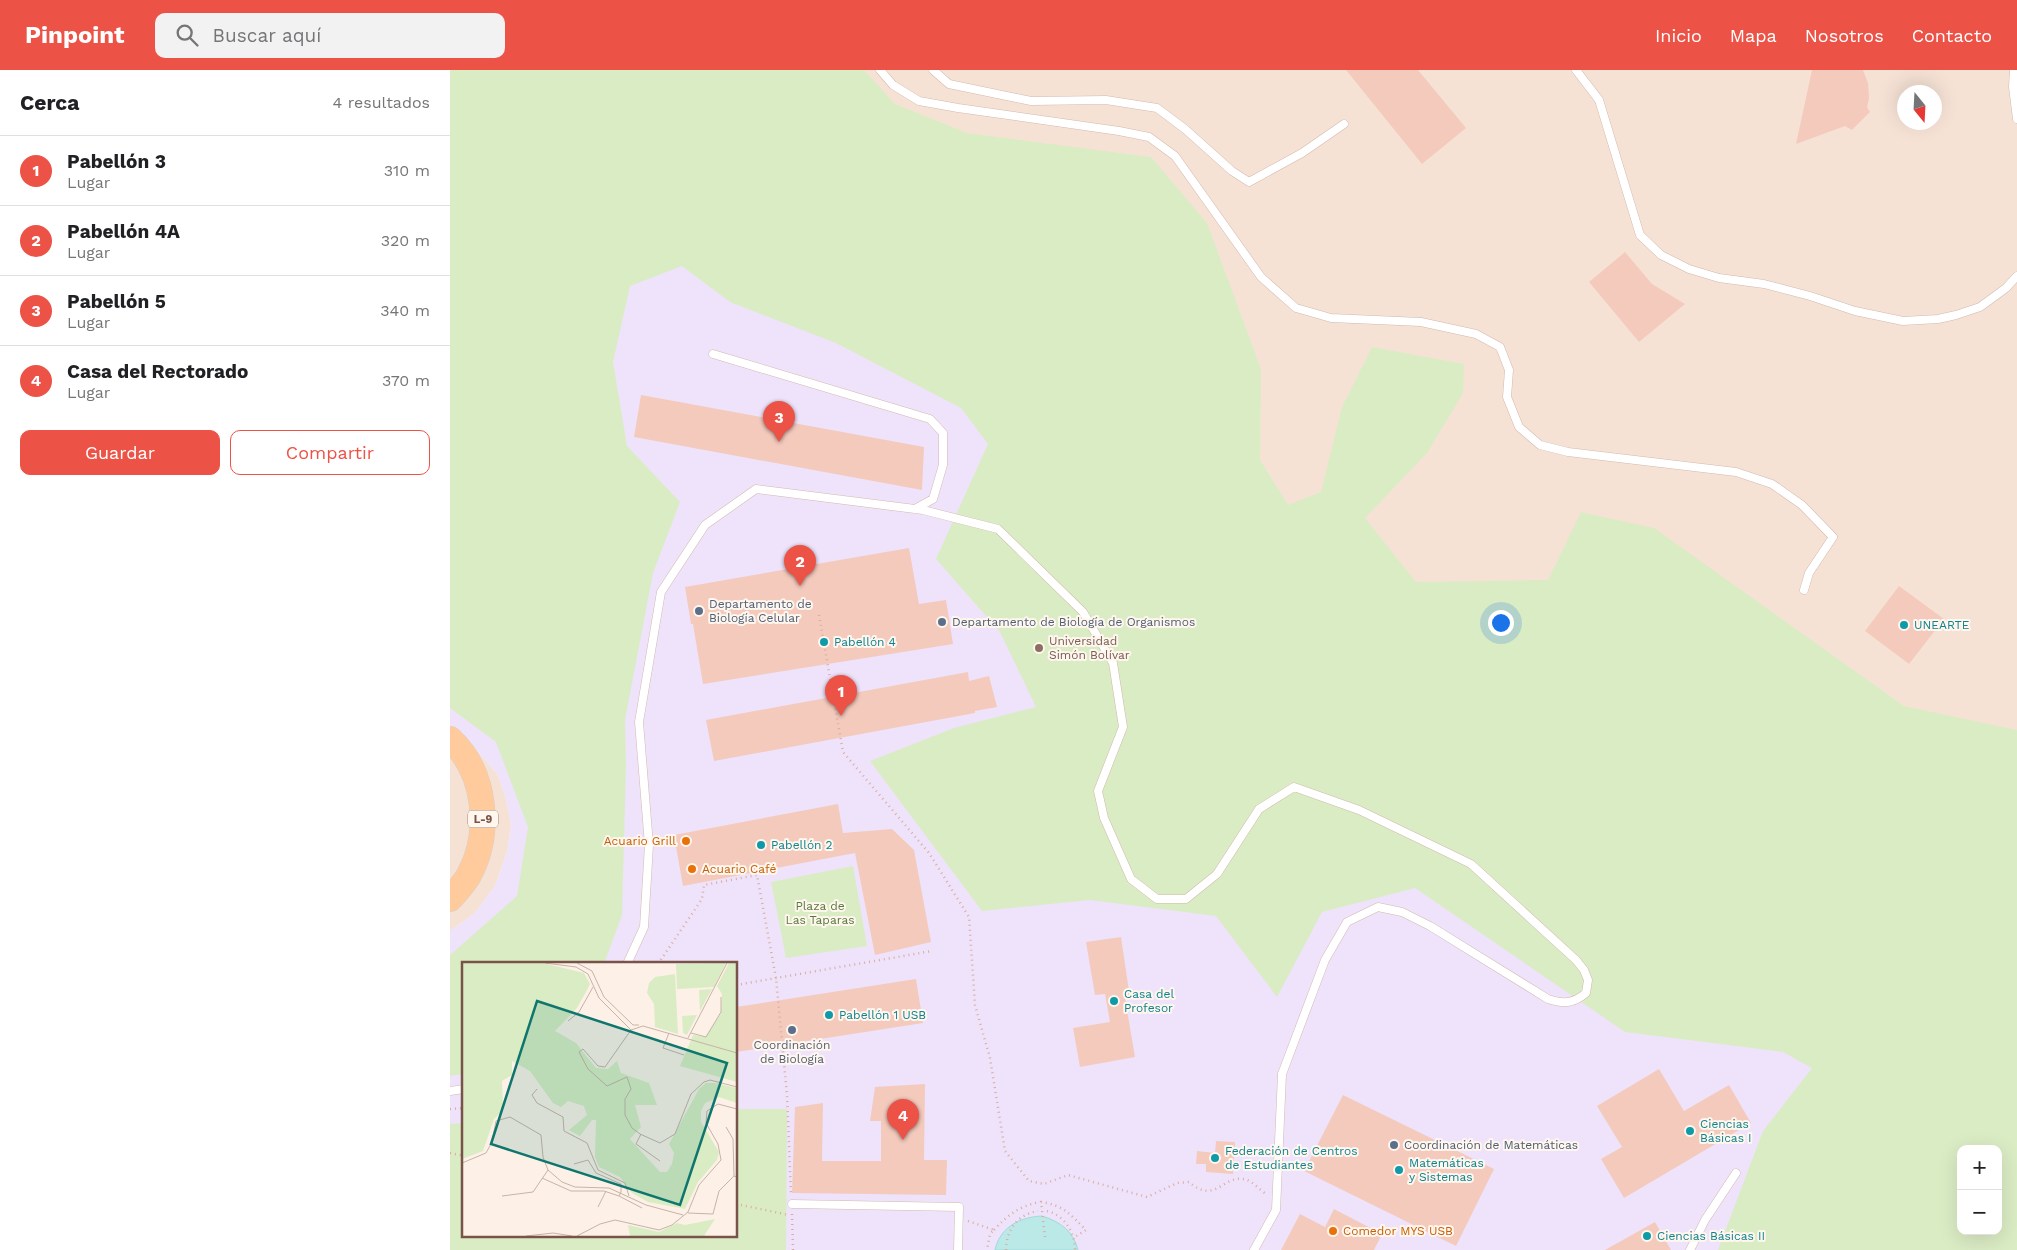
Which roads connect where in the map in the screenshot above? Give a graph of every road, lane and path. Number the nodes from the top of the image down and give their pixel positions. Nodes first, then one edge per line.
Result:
1 (880, 70) edge
2 (933, 70) edge
3 (1576, 70) edge
4 (2014, 70) edge
5 (2017, 120) edge
6 (1344, 124) dead end
7 (2017, 276) edge
8 (713, 354) dead end
9 (915, 509) junction
10 (1804, 590) dead end
11 (819, 614) dead end
12 (450, 739) edge
13 (450, 899) edge
14 (932, 951) dead end
15 (628, 962) edge
16 (659, 962) edge
17 (776, 978) junction
18 (738, 985) edge
19 (1736, 1173) dead end
20 (1041, 1202) junction
21 (1277, 1203) junction
22 (738, 1204) edge
23 (792, 1204) junction
24 (1046, 1211) dead end
25 (1038, 1212) dead end
26 (792, 1215) junction
27 (959, 1220) junction
28 (994, 1230) junction
29 (1045, 1236) dead end
30 (1073, 1238) junction
31 (792, 1250) edge
32 (958, 1250) edge
33 (987, 1250) edge
34 (1006, 1250) edge
35 (1075, 1250) edge
36 (1254, 1250) edge
37 (1690, 1250) edge

1 - 10 lane
2 - 6 lane
3 - 7 lane
4 - 5 lane
8 - 9 lane
9 - 15 lane
9 - 21 lane
11 - 21 path
12 - 13 main road, L-9
14 - 17 path
16 - 17 path
17 - 18 path
17 - 23 path
19 - 37 lane
20 - 28 path
20 - 29 path
20 - 30 path
21 - 36 lane
22 - 26 path
23 - 26 path
23 - 27 lane
24 - 30 path
25 - 34 path
26 - 31 path
27 - 28 path
27 - 32 lane
28 - 33 path
30 - 35 path

